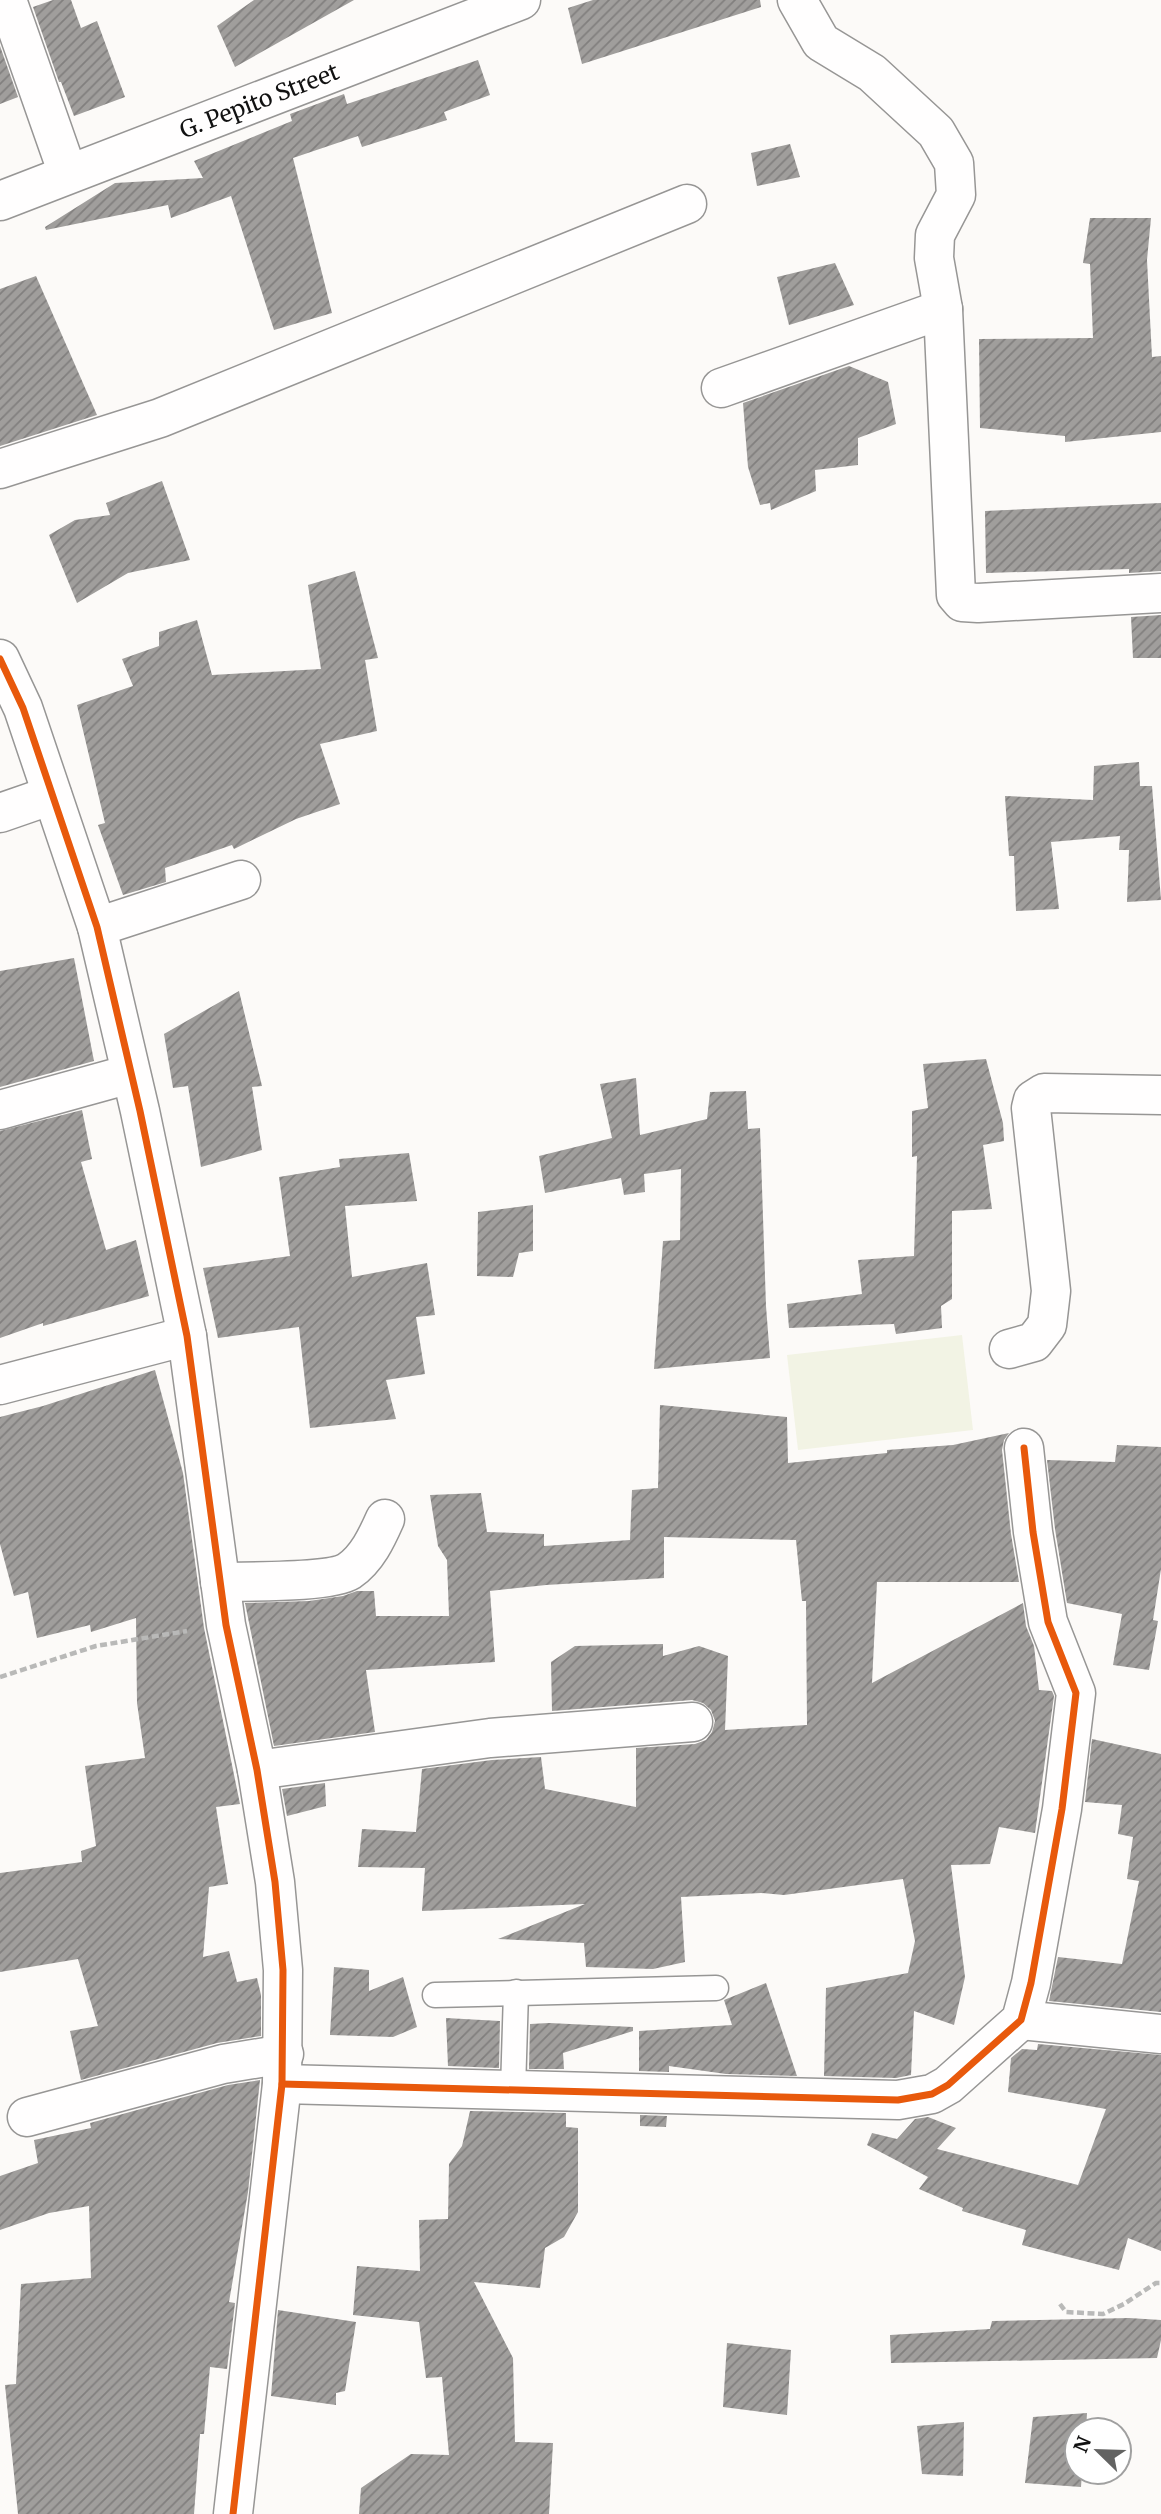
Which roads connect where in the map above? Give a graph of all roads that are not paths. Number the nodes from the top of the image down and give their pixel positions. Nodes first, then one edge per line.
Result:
1 (7, 0) edge
2 (797, 0) edge
3 (516, 1) edge
4 (68, 174) junction
5 (0, 201) edge
6 (687, 204) dead end
7 (943, 309) junction
8 (721, 388) dead end
9 (0, 469) edge
10 (1161, 593) edge
11 (0, 659) edge
12 (52, 795) junction
13 (0, 813) edge
14 (242, 880) dead end
15 (97, 927) junction
16 (130, 1074) junction
17 (1161, 1095) edge
18 (0, 1110) edge
19 (187, 1336) junction
20 (1009, 1349) dead end
21 (0, 1385) edge
22 (1024, 1448) dead end
23 (386, 1519) dead end
24 (220, 1583) junction
25 (693, 1722) dead end
26 (257, 1770) junction
27 (716, 1988) dead end
28 (516, 1992) junction
29 (435, 1995) dead end
30 (1021, 2020) junction
31 (1161, 2034) edge
32 (283, 2069) junction
33 (513, 2090) junction
34 (27, 2117) dead end
35 (233, 2514) edge

1 - 4 street
2 - 7 street
3 - 4 street, G. Pepito Street
4 - 5 street, G. Pepito Street
6 - 9 street
7 - 8 street
7 - 10 street
11 - 12 street
12 - 13 street
12 - 15 street
14 - 15 street
15 - 16 street
16 - 18 street
16 - 19 street
17 - 20 street
19 - 21 street
19 - 24 street
22 - 30 street
23 - 24 street
24 - 26 street
25 - 26 street
26 - 32 street
27 - 28 lane
28 - 29 lane
28 - 33 lane
30 - 31 street
30 - 33 street
32 - 33 street
32 - 34 street
32 - 35 street

